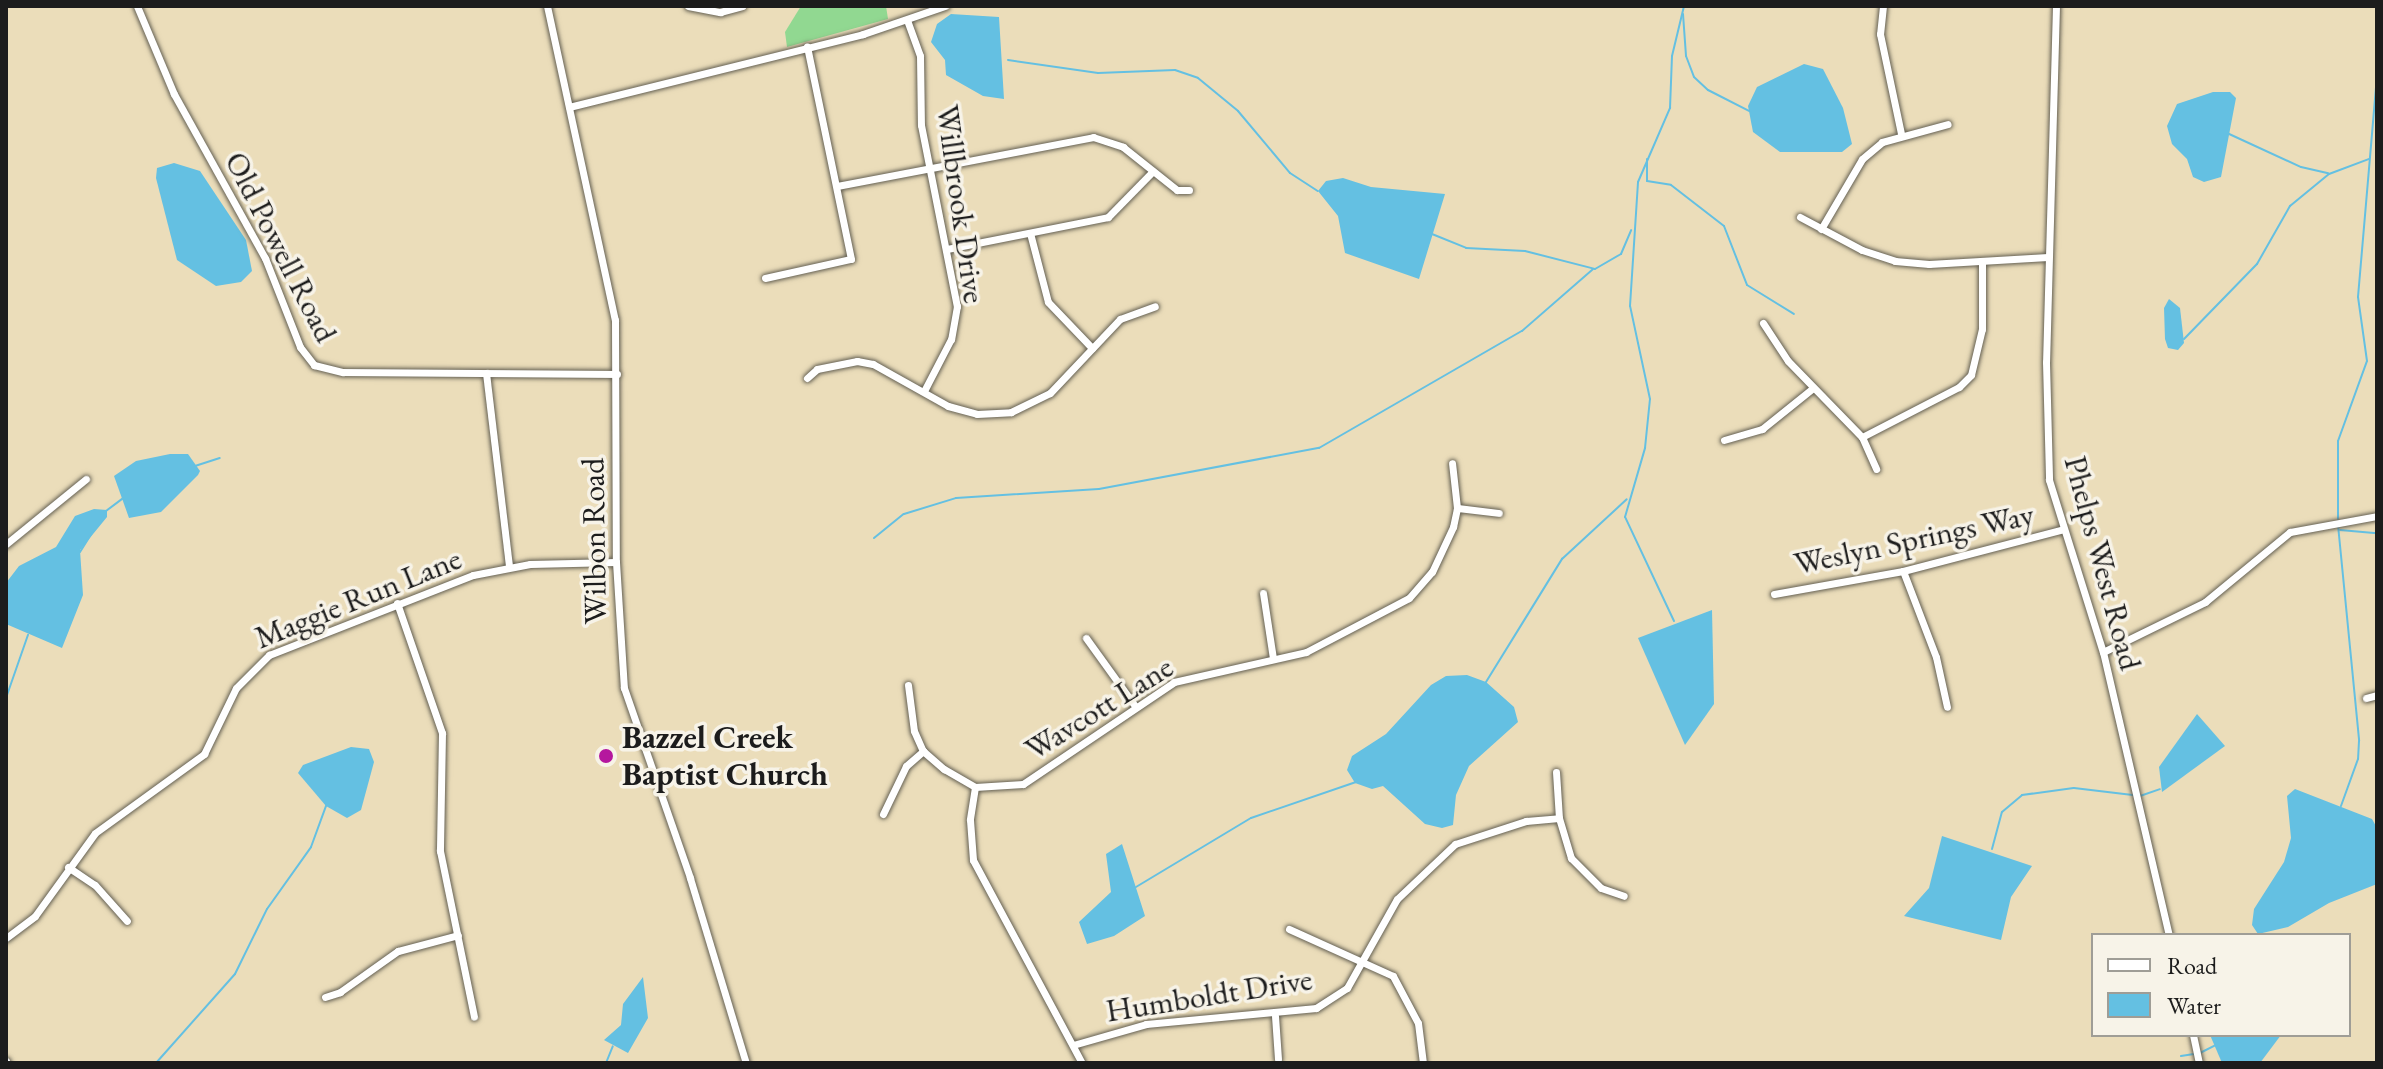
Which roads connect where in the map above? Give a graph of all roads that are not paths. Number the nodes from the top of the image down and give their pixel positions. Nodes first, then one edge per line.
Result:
1 (137, 6) edge
2 (547, 6) edge
3 (688, 6) edge
4 (742, 6) edge
5 (945, 6) edge
6 (1883, 6) edge
7 (2056, 6) edge
8 (907, 20) junction
9 (807, 47) junction
10 (569, 107) junction
11 (1948, 124) dead end
12 (1901, 134) junction
13 (929, 166) junction
14 (1153, 171) junction
15 (837, 186) junction
16 (1189, 190) dead end
17 (1800, 217) dead end
18 (1821, 229) junction
19 (1030, 233) junction
20 (947, 249) junction
21 (2048, 257) junction
22 (1982, 261) junction
23 (765, 278) dead end
24 (1155, 306) dead end
25 (1763, 323) dead end
26 (1092, 348) junction
27 (486, 373) junction
28 (617, 374) junction
29 (807, 378) dead end
30 (1813, 388) junction
31 (924, 391) junction
32 (1862, 437) junction
33 (1724, 440) dead end
34 (1452, 463) dead end
35 (1876, 469) dead end
36 (86, 479) dead end
37 (1457, 508) junction
38 (1499, 513) dead end
39 (2377, 516) edge
40 (2064, 529) junction
41 (6, 544) edge
42 (616, 562) junction
43 (509, 567) junction
44 (1903, 571) junction
45 (1263, 593) dead end
46 (1774, 594) dead end
47 (397, 603) junction
48 (1086, 638) dead end
49 (2103, 652) junction
50 (1273, 658) junction
51 (908, 685) dead end
52 (2377, 695) edge
53 (2366, 698) dead end
54 (1135, 706) junction
55 (1947, 707) dead end
56 (923, 751) junction
57 (1556, 772) dead end
58 (975, 787) junction
59 (883, 814) dead end
60 (1559, 818) junction
61 (68, 867) junction
62 (1624, 896) dead end
63 (127, 921) dead end
64 (1289, 929) dead end
65 (2169, 933) edge
66 (458, 935) junction
67 (6, 938) edge
68 (1366, 960) junction
69 (325, 997) dead end
70 (1275, 1016) junction
71 (474, 1017) dead end
72 (2193, 1037) edge
73 (1073, 1045) junction
74 (1278, 1059) dead end
75 (746, 1063) edge
76 (1082, 1063) edge
77 (1423, 1063) edge
78 (2199, 1063) edge

1 - 27 street, Old Powell Road
2 - 10 street, Wilbon Road
3 - 4 street
5 - 8 street
6 - 12 street
7 - 21 street, Phelps West Road
8 - 9 street
8 - 13 street, Willbrook Drive
9 - 10 street
9 - 15 street
10 - 28 street, Wilbon Road
11 - 12 street
12 - 18 street
13 - 14 street
13 - 15 street
13 - 20 street, Willbrook Drive
14 - 16 street
14 - 19 street
15 - 23 street
17 - 18 street
18 - 22 street
19 - 20 street
19 - 26 street
20 - 31 street, Willbrook Drive
21 - 22 street
21 - 40 street, Phelps West Road
22 - 32 street
24 - 26 street
25 - 30 street
26 - 31 street
27 - 28 street, Old Powell Road
27 - 43 street
28 - 42 street, Wilbon Road
29 - 31 street
30 - 32 street
30 - 33 street
32 - 35 street
34 - 37 street, Wavcott Lane
36 - 41 street
37 - 38 street
37 - 50 street, Wavcott Lane
39 - 49 street
40 - 44 street, Weslyn Springs Way
40 - 49 street, Phelps West Road
42 - 43 street, Maggie Run Lane
42 - 75 street, Wilbon Road
43 - 47 street, Maggie Run Lane
44 - 46 street, Weslyn Springs Way
44 - 55 street
45 - 50 street
47 - 61 street, Maggie Run Lane
47 - 66 street
48 - 54 street
49 - 65 street, Phelps West Road
50 - 54 street, Wavcott Lane
51 - 56 street
52 - 53 street
54 - 58 street, Wavcott Lane
56 - 58 street
56 - 59 street
57 - 60 street
58 - 73 street
60 - 62 street
60 - 68 street, Humboldt Drive
61 - 63 street
61 - 67 street, Maggie Run Lane
64 - 68 street
66 - 69 street
66 - 71 street
68 - 70 street, Humboldt Drive
68 - 77 street
70 - 73 street, Humboldt Drive
70 - 74 street
72 - 78 street
73 - 76 street

